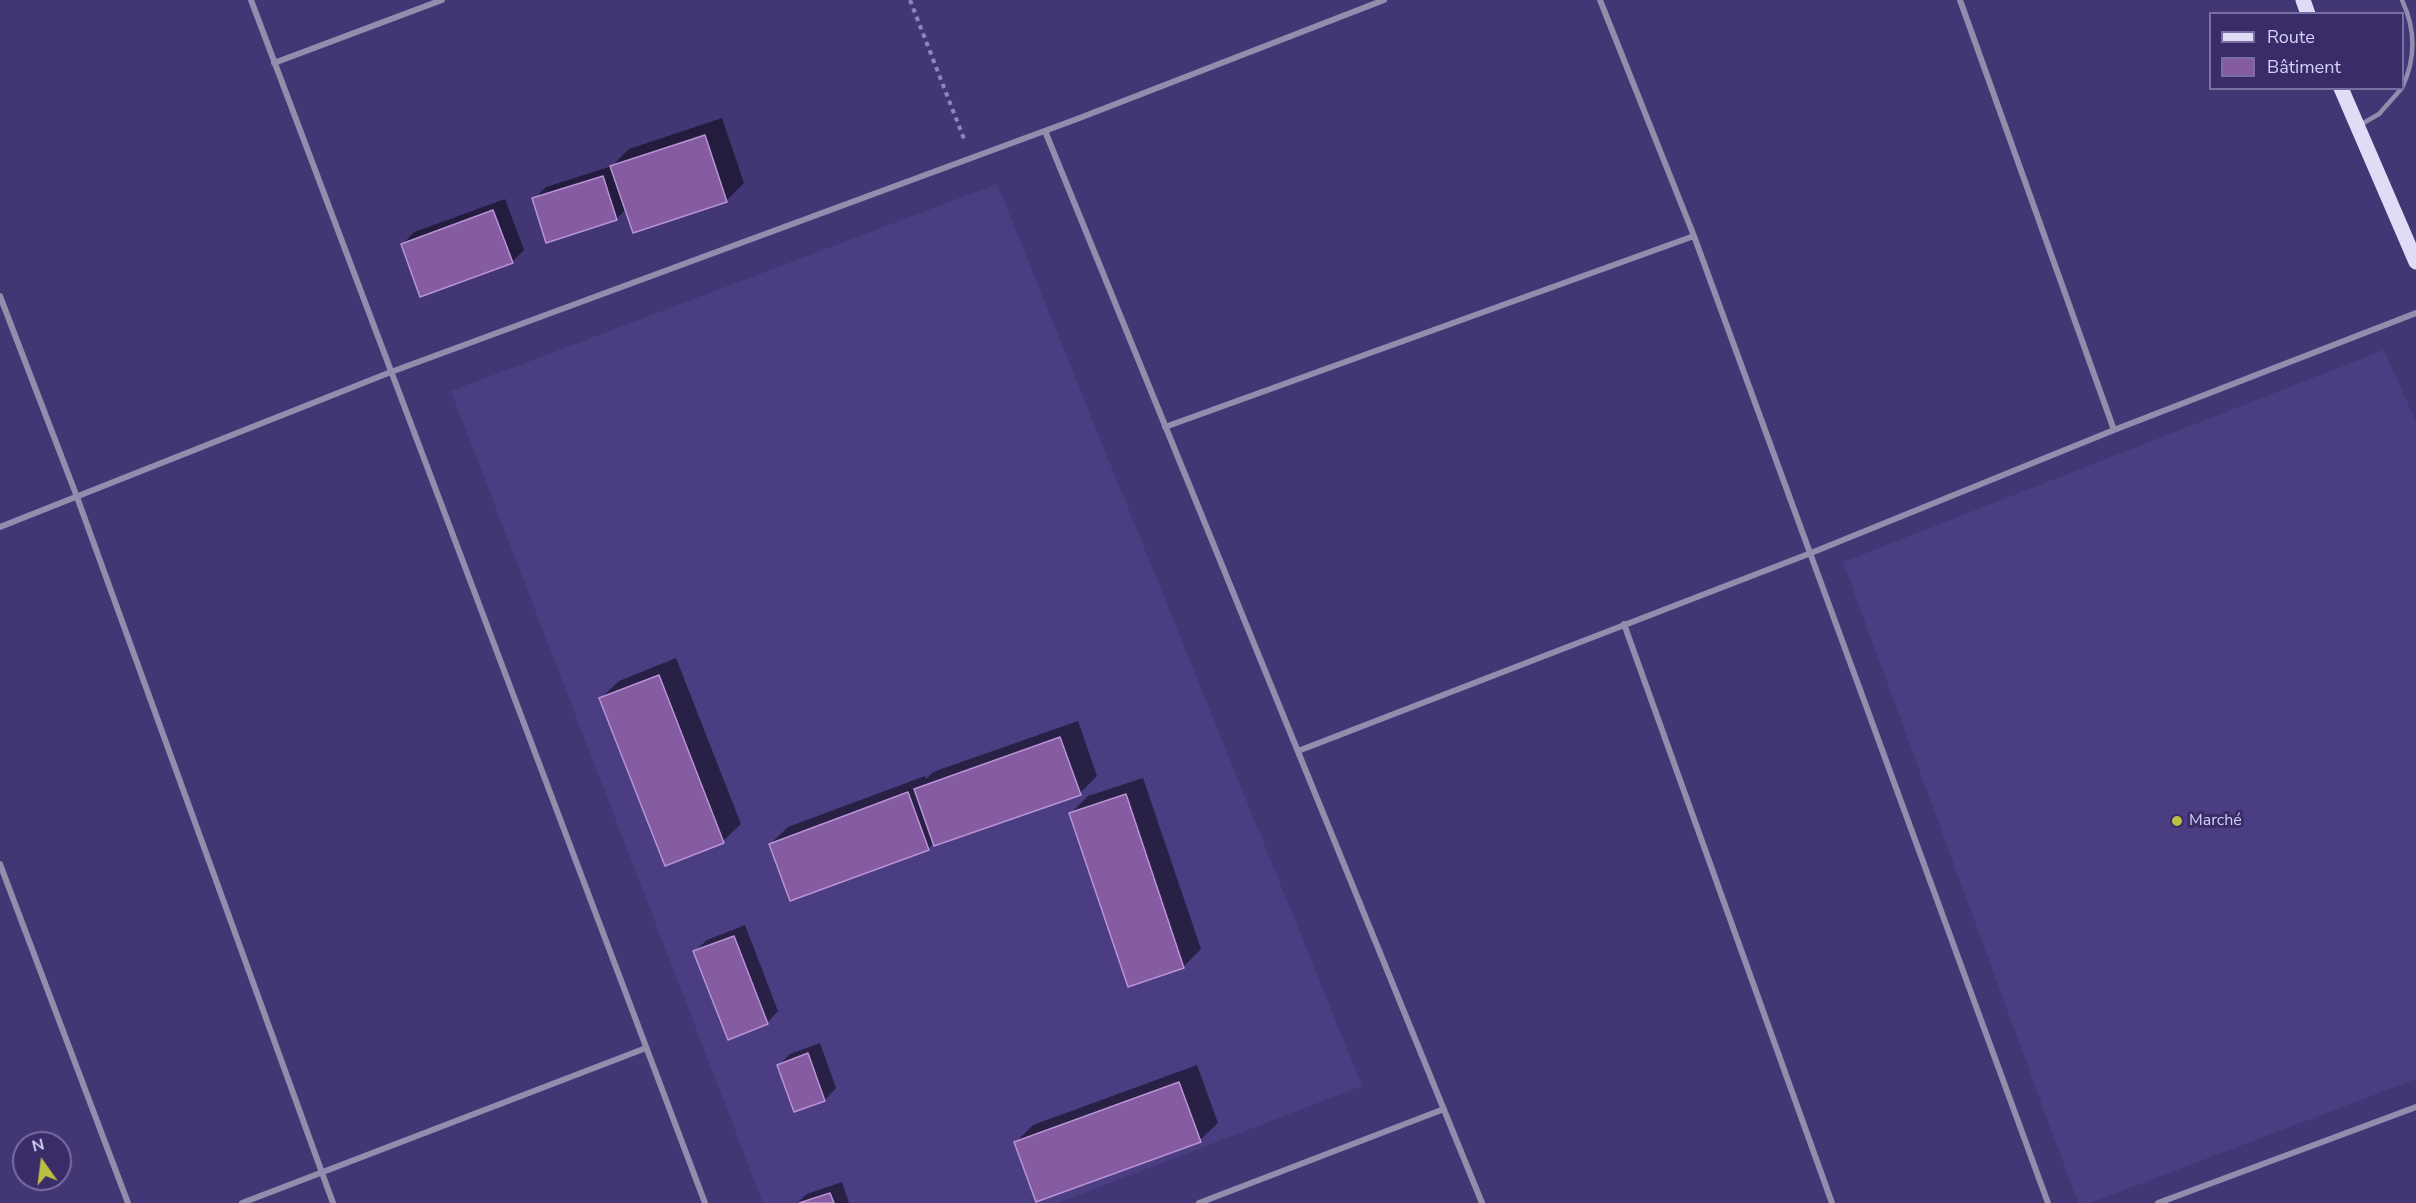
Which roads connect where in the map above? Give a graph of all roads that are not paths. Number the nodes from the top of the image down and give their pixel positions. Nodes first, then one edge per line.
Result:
1 (250, 0) edge
2 (442, 0) edge
3 (1384, 0) edge
4 (1600, 0) edge
5 (1960, 0) edge
6 (2402, 0) edge
7 (274, 63) junction
8 (2404, 84) edge
9 (2342, 90) edge
10 (2400, 90) edge
11 (2358, 126) junction
12 (1045, 131) junction
13 (1694, 236) junction
14 (2411, 236) edge
15 (2416, 262) edge
16 (0, 296) edge
17 (2416, 313) edge
18 (391, 372) junction
19 (1166, 427) junction
20 (2114, 430) junction
21 (77, 497) junction
22 (0, 527) edge
23 (1811, 553) junction
24 (1624, 624) junction
25 (1298, 751) junction
26 (0, 864) edge
27 (646, 1048) junction
28 (2416, 1107) edge
29 (1444, 1109) junction
30 (322, 1173) junction
31 (128, 1203) edge
32 (242, 1203) edge
33 (333, 1203) edge
34 (705, 1203) edge
35 (1198, 1203) edge
36 (1482, 1203) edge
37 (1832, 1203) edge
38 (2048, 1203) edge
39 (2158, 1203) edge

1 - 7 street
2 - 7 street
3 - 12 street
4 - 13 street
5 - 20 street
6 - 8 lane
7 - 18 street
9 - 11 main road
10 - 11 lane
11 - 14 main road
12 - 18 street
12 - 19 street
13 - 19 street
13 - 23 street
14 - 15 main road
16 - 21 street
17 - 20 street
18 - 21 street
18 - 27 street
19 - 25 street
20 - 23 street
21 - 22 street
21 - 30 street
23 - 24 street
23 - 38 street
24 - 25 street
24 - 37 street
25 - 29 street
26 - 31 street
27 - 30 street
27 - 34 street
28 - 39 street
29 - 35 street
29 - 36 street
30 - 32 street
30 - 33 street

